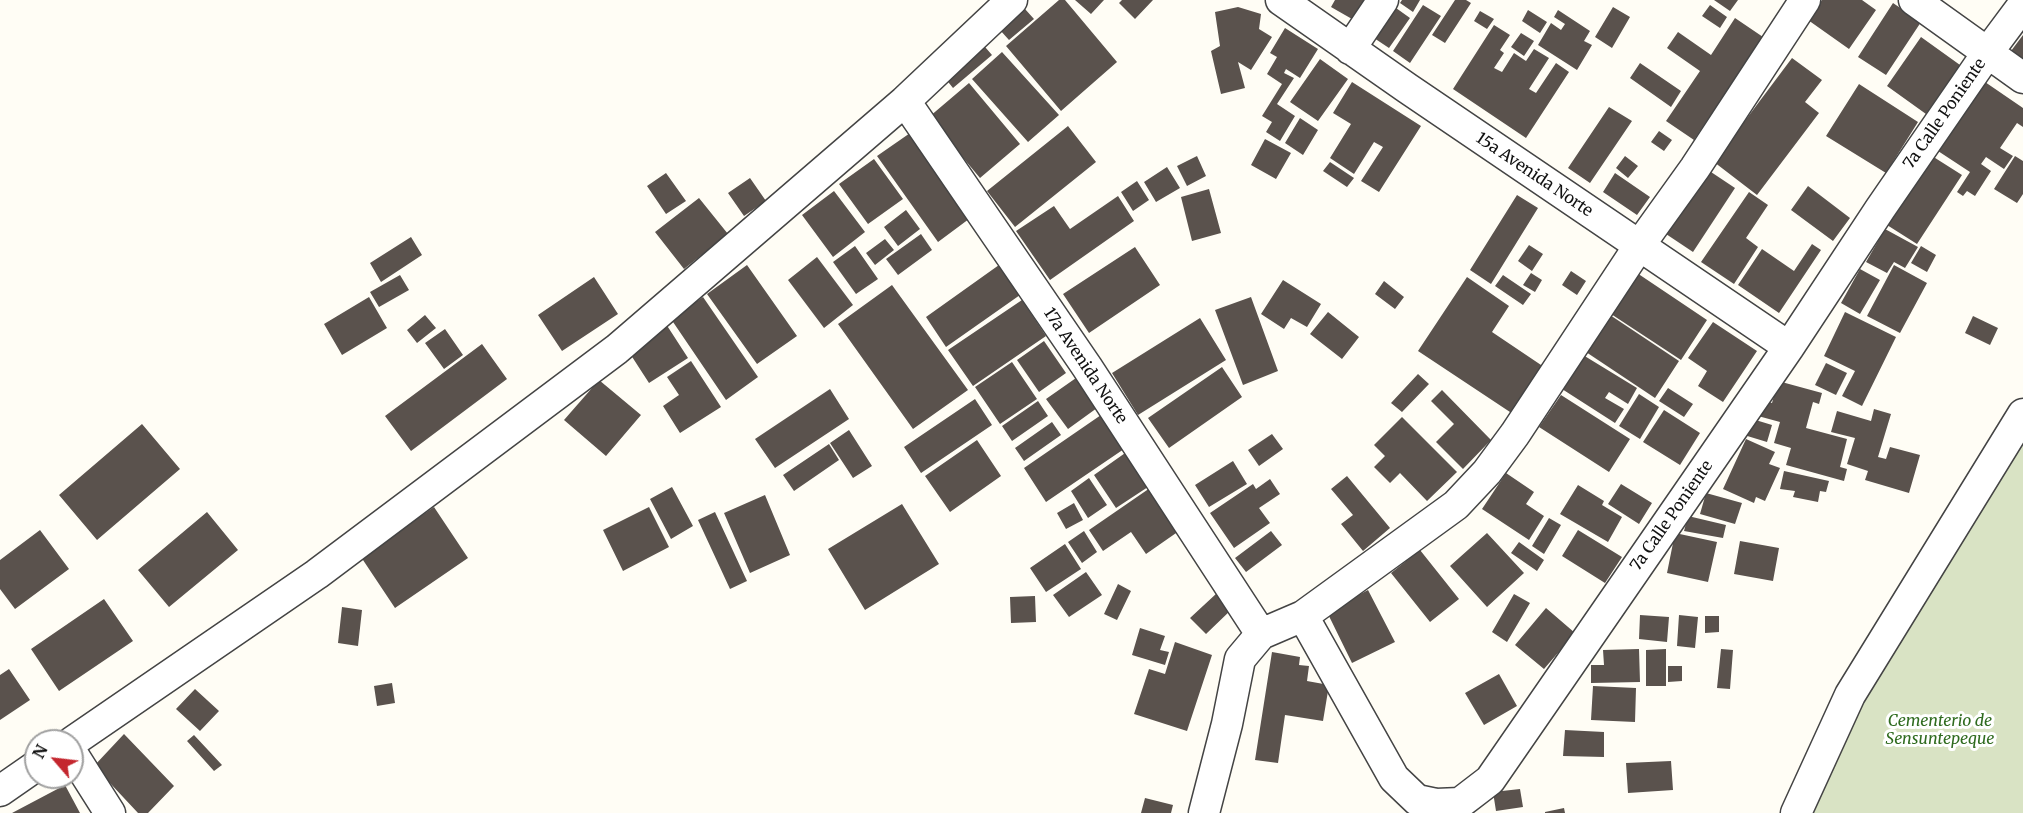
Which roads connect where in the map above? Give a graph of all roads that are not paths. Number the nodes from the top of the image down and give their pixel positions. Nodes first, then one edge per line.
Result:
1 (1012, 0) edge
2 (1281, 0) edge
3 (1383, 0) edge
4 (1805, 0) edge
5 (1914, 0) edge
6 (2023, 5) edge
7 (1350, 49) junction
8 (1988, 52) junction
9 (2023, 78) edge
10 (905, 101) junction
11 (1639, 246) junction
12 (1789, 347) junction
13 (2023, 414) edge
14 (1303, 616) junction
15 (1262, 634) junction
16 (84, 734) edge
17 (84, 772) edge
18 (24, 774) edge
19 (0, 791) edge
20 (1437, 809) edge
21 (110, 813) edge
22 (1204, 813) edge
23 (1796, 813) edge

1 - 10 street
2 - 7 street, 15a Avenida Norte
3 - 7 street
4 - 11 street
5 - 8 street
6 - 8 street, 7a Calle Poniente
7 - 11 street, 15a Avenida Norte
8 - 9 street
8 - 12 street, 7a Calle Poniente
10 - 15 street, 17a Avenida Norte
10 - 16 street
11 - 12 street, 15a Avenida Norte
11 - 14 street
12 - 20 street, 7a Calle Poniente
13 - 23 street
14 - 15 street
14 - 20 street, 7a Calle Poniente
15 - 22 street
17 - 21 street
18 - 19 street

